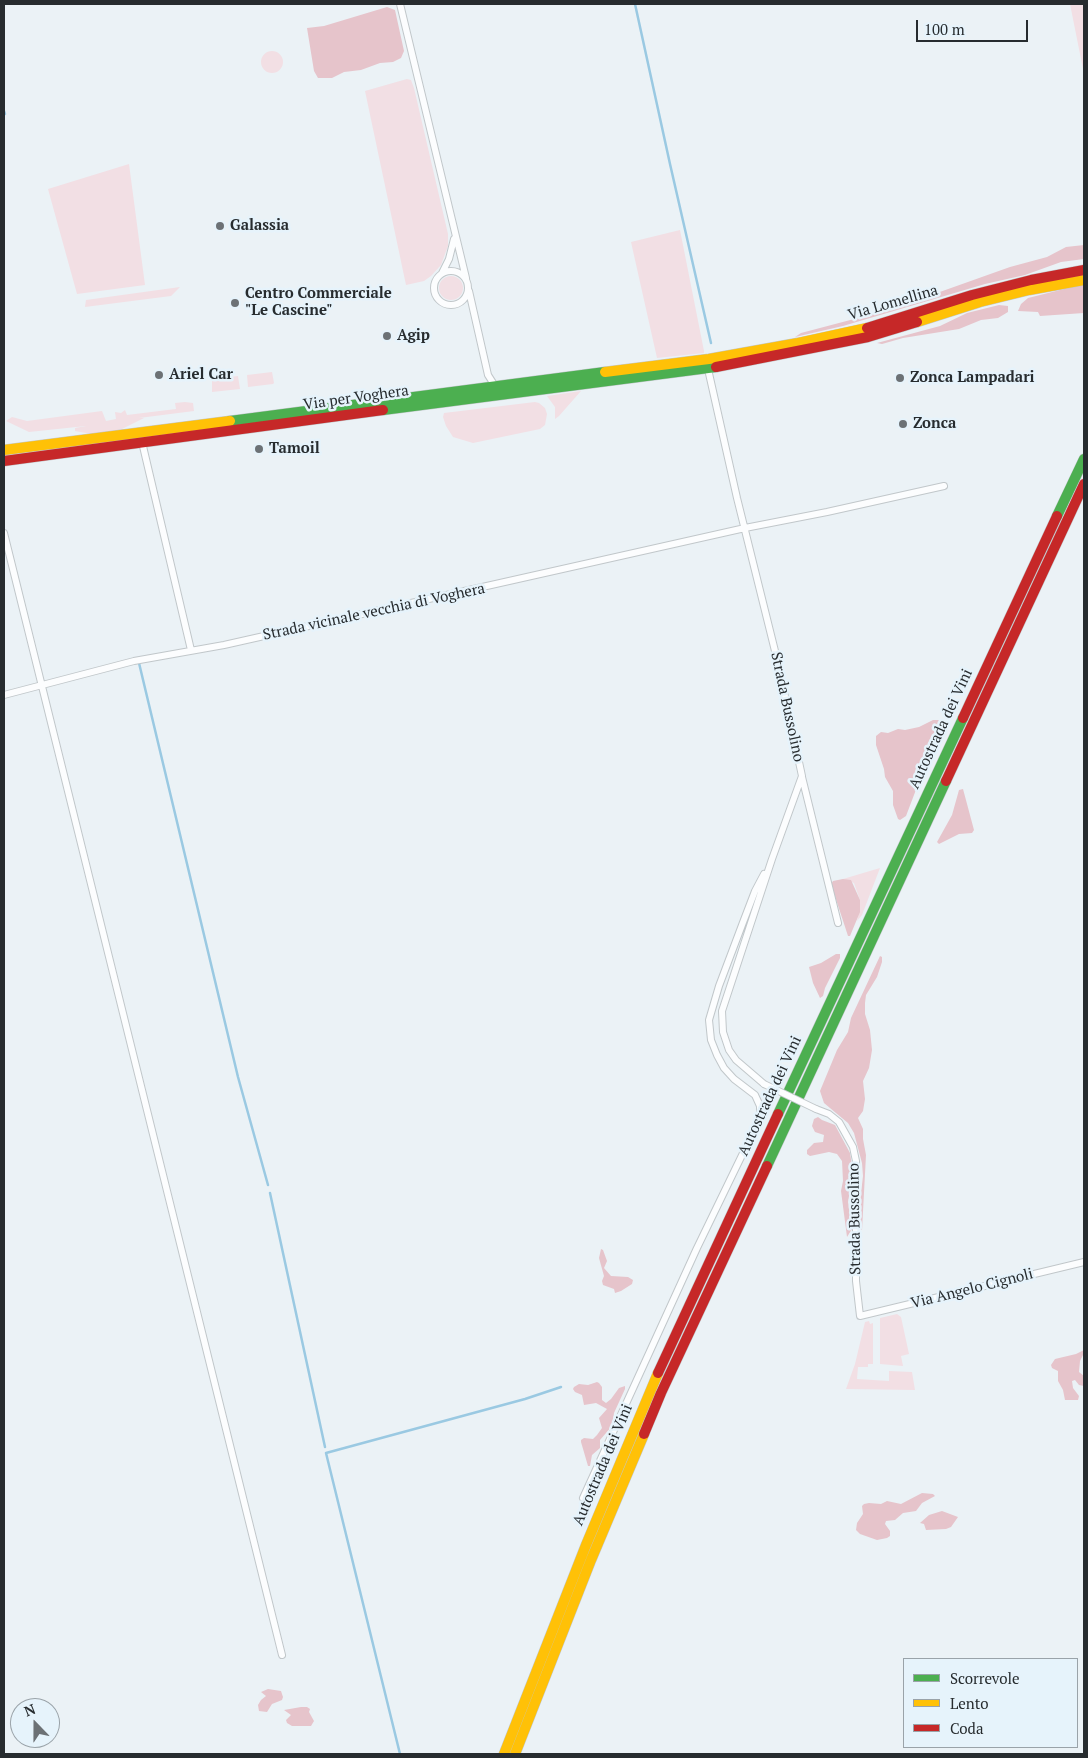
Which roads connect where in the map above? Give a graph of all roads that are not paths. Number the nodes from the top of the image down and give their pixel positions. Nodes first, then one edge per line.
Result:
1 (400, 4) edge
2 (454, 236) junction
3 (1084, 270) edge
4 (442, 273) junction
5 (466, 278) junction
6 (1084, 280) edge
7 (469, 290) junction
8 (710, 365) junction
9 (495, 386) junction
10 (142, 442) junction
11 (4, 450) edge
12 (1084, 459) edge
13 (4, 462) edge
14 (1084, 484) edge
15 (944, 486) dead end
16 (745, 528) junction
17 (4, 533) edge
18 (191, 650) junction
19 (41, 686) junction
20 (4, 695) edge
21 (802, 776) junction
22 (772, 859) junction
23 (838, 924) dead end
24 (1084, 1262) edge
25 (860, 1316) joint
26 (583, 1498) dead end
27 (282, 1655) dead end
28 (504, 1754) edge
29 (515, 1754) edge

1 - 2 street
2 - 4 street
2 - 5 street
3 - 8 main road, Via Lomellina
4 - 5 street
4 - 7 street
5 - 7 street
6 - 8 main road, Via Lomellina
7 - 9 street
8 - 9 main road, Via per Voghera
8 - 10 main road, Via per Voghera
8 - 16 street, Strada Bussolino
9 - 11 main road, Via per Voghera
10 - 13 main road, Via per Voghera
10 - 18 street
12 - 28 main road, Autostrada dei Vini
14 - 29 main road, Autostrada dei Vini
15 - 16 street, Strada vicinale vecchia di Voghera
16 - 18 street, Strada vicinale vecchia di Voghera
16 - 21 street, Strada Bussolino
17 - 19 street
18 - 19 street, Strada vicinale vecchia di Voghera
19 - 20 street, Strada vicinale vecchia di Voghera
19 - 27 street
21 - 22 street, Strada Bussolino
21 - 23 street
22 - 25 street, Strada Bussolino, bridge
22 - 26 street
24 - 25 street, Via Angelo Cignoli

